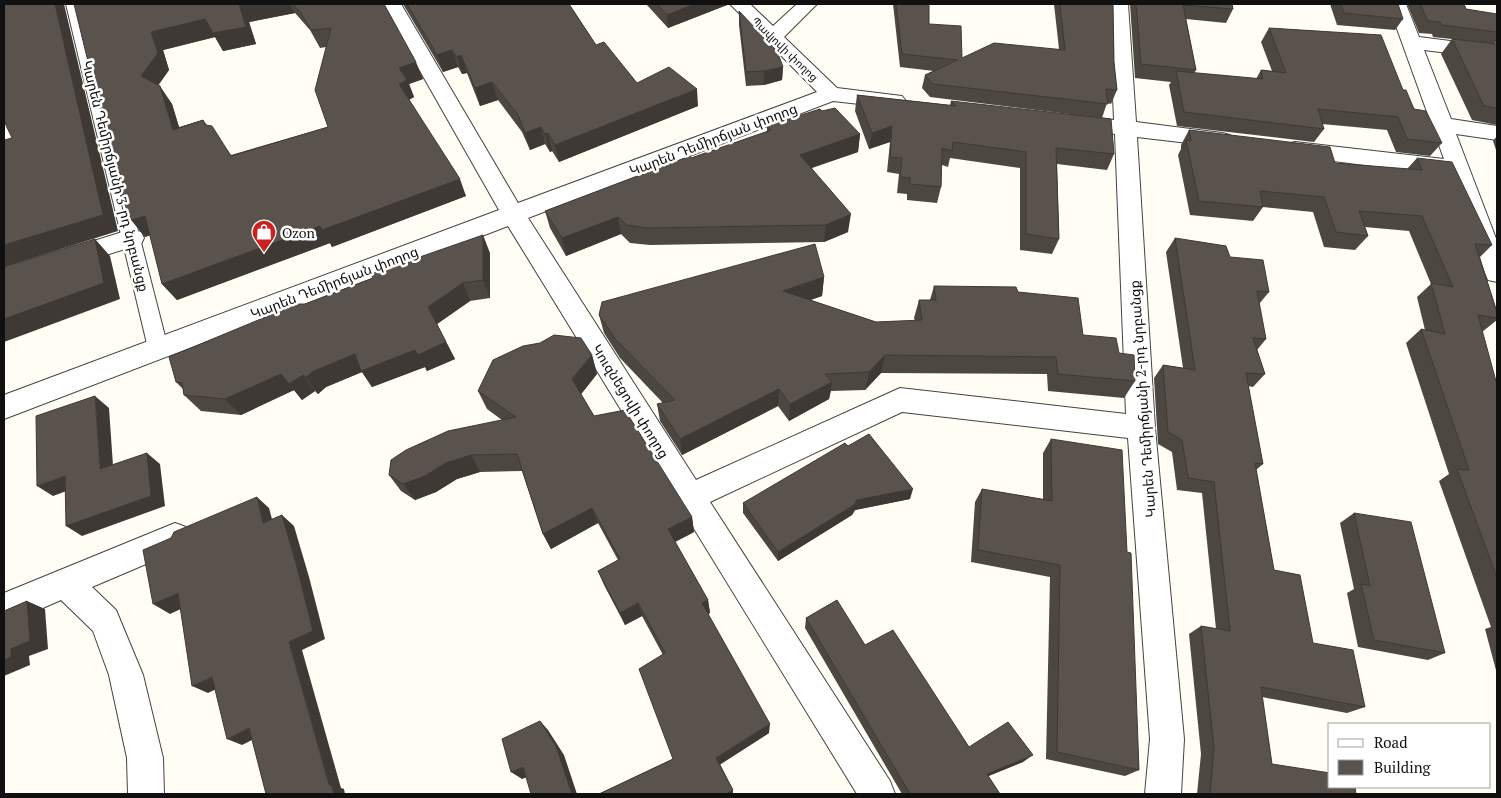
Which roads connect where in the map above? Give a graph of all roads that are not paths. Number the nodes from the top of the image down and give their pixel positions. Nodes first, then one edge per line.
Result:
1 (74, 4) edge
2 (391, 4) edge
3 (739, 4) edge
4 (808, 4) edge
5 (1119, 4) edge
6 (1397, 4) edge
7 (773, 37) junction
8 (1410, 42) junction
9 (1497, 53) edge
10 (831, 94) junction
11 (920, 104) edge
12 (1058, 120) edge
13 (1441, 125) junction
14 (1127, 129) junction
15 (1497, 133) edge
16 (1244, 143) edge
17 (1273, 146) edge
18 (1458, 169) junction
19 (513, 214) junction
20 (132, 238) junction
21 (1497, 273) edge
22 (4, 278) edge
23 (158, 348) junction
24 (4, 407) edge
25 (1142, 428) junction
26 (691, 498) junction
27 (175, 537) edge
28 (67, 584) junction
29 (4, 610) edge
30 (146, 794) edge
31 (876, 794) edge
32 (1164, 794) edge

1 - 20 lane, Կարեն Դեմիրճյանի 3-րդ նրբանցք
2 - 19 street, Կուզնեցովի փողոց
3 - 7 street, Պավլովի փողոց
4 - 7 street
5 - 14 street, Կարեն Դեմիրճյանի 2-րդ նրբանցք
6 - 8 street
7 - 10 street, Պավլովի փողոց
8 - 9 street
8 - 13 street
10 - 11 street, Կարեն Դեմիրճյան փողոց
10 - 19 street, Կարեն Դեմիրճյան փողոց
12 - 14 street
13 - 15 street
13 - 18 street
14 - 16 street
14 - 25 street, Կարեն Դեմիրճյանի 2-րդ նրբանցք
17 - 18 street
18 - 21 street
19 - 23 street, Կարեն Դեմիրճյան փողոց
19 - 26 street, Կուզնեցովի փողոց
20 - 22 street
20 - 23 lane, Կարեն Դեմիրճյանի 3-րդ նրբանցք
23 - 24 street, Կարեն Դեմիրճյան փողոց
25 - 26 street
25 - 32 street, Կարեն Դեմիրճյանի 2-րդ նրբանցք
26 - 31 street, Կուզնեցովի փողոց
27 - 28 street
28 - 29 street
28 - 30 street

